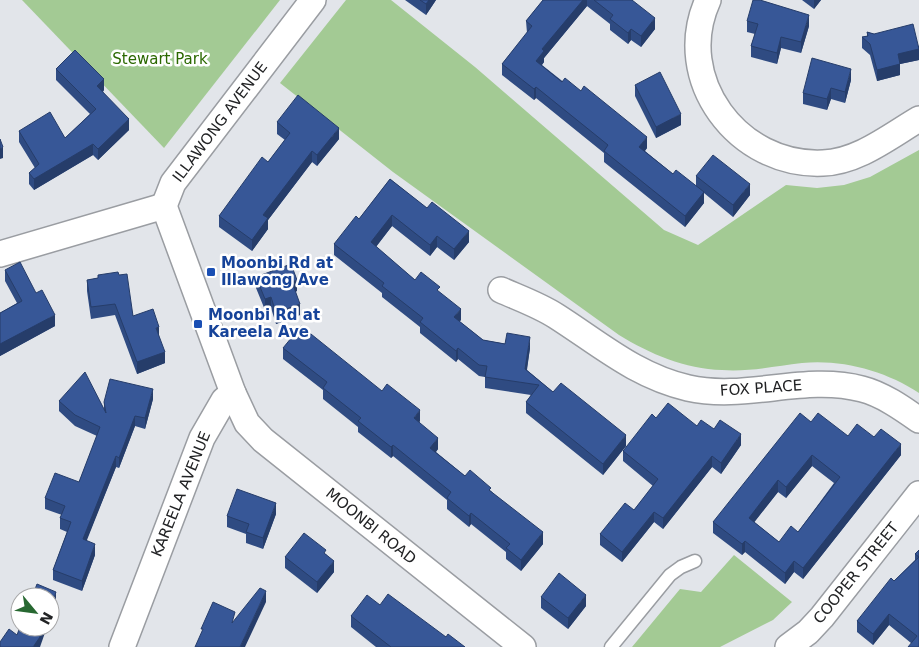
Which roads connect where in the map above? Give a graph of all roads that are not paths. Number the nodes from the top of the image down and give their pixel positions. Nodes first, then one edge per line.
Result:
1 (313, 0) edge
2 (708, 0) edge
3 (919, 119) edge
4 (164, 206) junction
5 (0, 254) edge
6 (501, 290) dead end
7 (233, 393) junction
8 (919, 420) edge
9 (919, 494) edge
10 (695, 561) dead end
11 (797, 645) edge
12 (122, 647) edge
13 (523, 647) edge
14 (611, 647) edge

1 - 4 street, ILLAWONG AVENUE
2 - 3 street
4 - 5 street
4 - 7 street
6 - 8 street, FOX PLACE
7 - 12 street, KAREELA AVENUE
7 - 13 street, MOONBI ROAD
9 - 11 street, COOPER STREET
10 - 14 lane

